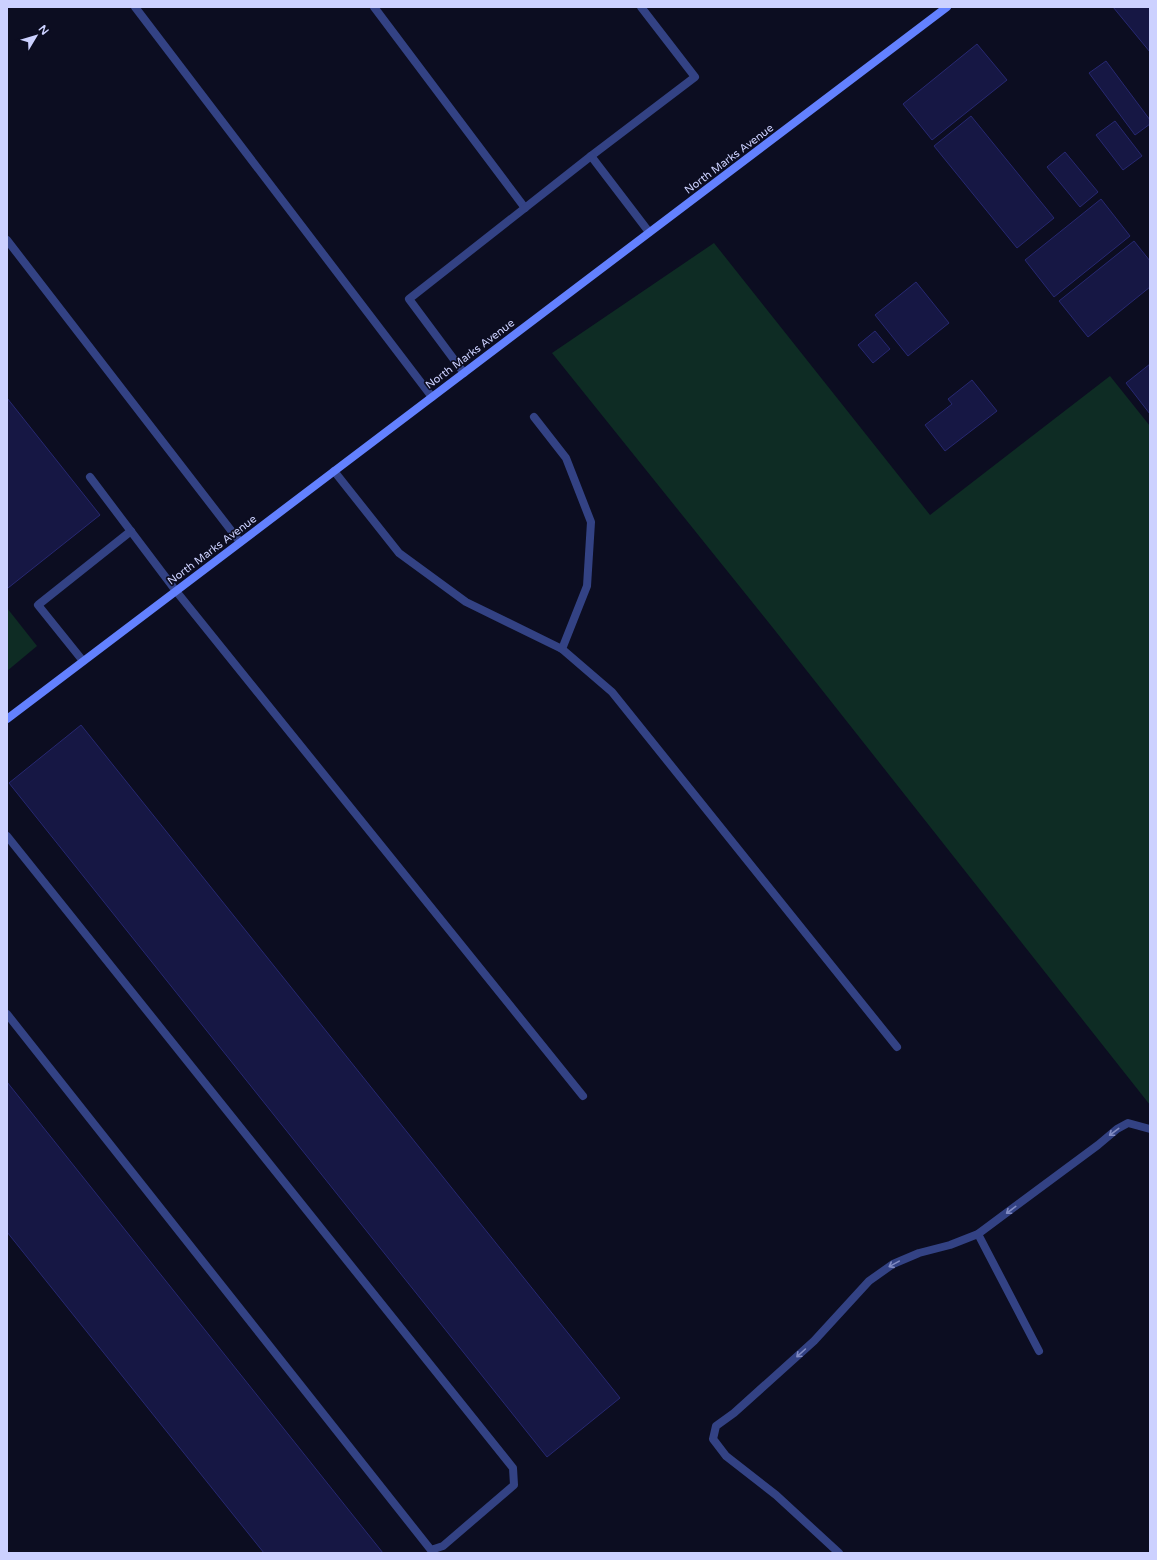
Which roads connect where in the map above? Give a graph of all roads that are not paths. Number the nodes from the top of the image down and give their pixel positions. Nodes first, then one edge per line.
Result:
1 (135, 7) edge
2 (374, 7) edge
3 (641, 7) edge
4 (947, 7) edge
5 (591, 156) junction
6 (525, 208) junction
7 (649, 232) junction
8 (7, 240) edge
9 (464, 373) junction
10 (432, 397) junction
11 (534, 417) dead end
12 (334, 472) junction
13 (90, 476) dead end
14 (131, 531) junction
15 (240, 542) junction
16 (176, 590) junction
17 (562, 649) junction
18 (83, 661) junction
19 (7, 719) edge
20 (7, 836) edge
21 (7, 1014) edge
22 (897, 1047) dead end
23 (583, 1096) dead end
24 (1150, 1129) edge
25 (978, 1234) junction
26 (1039, 1351) dead end
27 (839, 1553) edge

1 - 10 lane
2 - 6 lane
3 - 5 lane
4 - 7 main road, North Marks Avenue
5 - 6 lane
5 - 7 lane
6 - 9 lane
7 - 9 main road, North Marks Avenue
8 - 15 lane
9 - 10 main road, North Marks Avenue
10 - 12 main road, North Marks Avenue
11 - 17 lane
12 - 15 main road, North Marks Avenue
12 - 17 lane
13 - 14 lane
14 - 16 lane
14 - 18 lane
15 - 16 main road, North Marks Avenue
16 - 18 main road, North Marks Avenue
16 - 23 lane
17 - 22 lane
18 - 19 main road, North Marks Avenue
20 - 21 lane
24 -> 25 lane
25 - 26 lane
25 -> 27 lane

